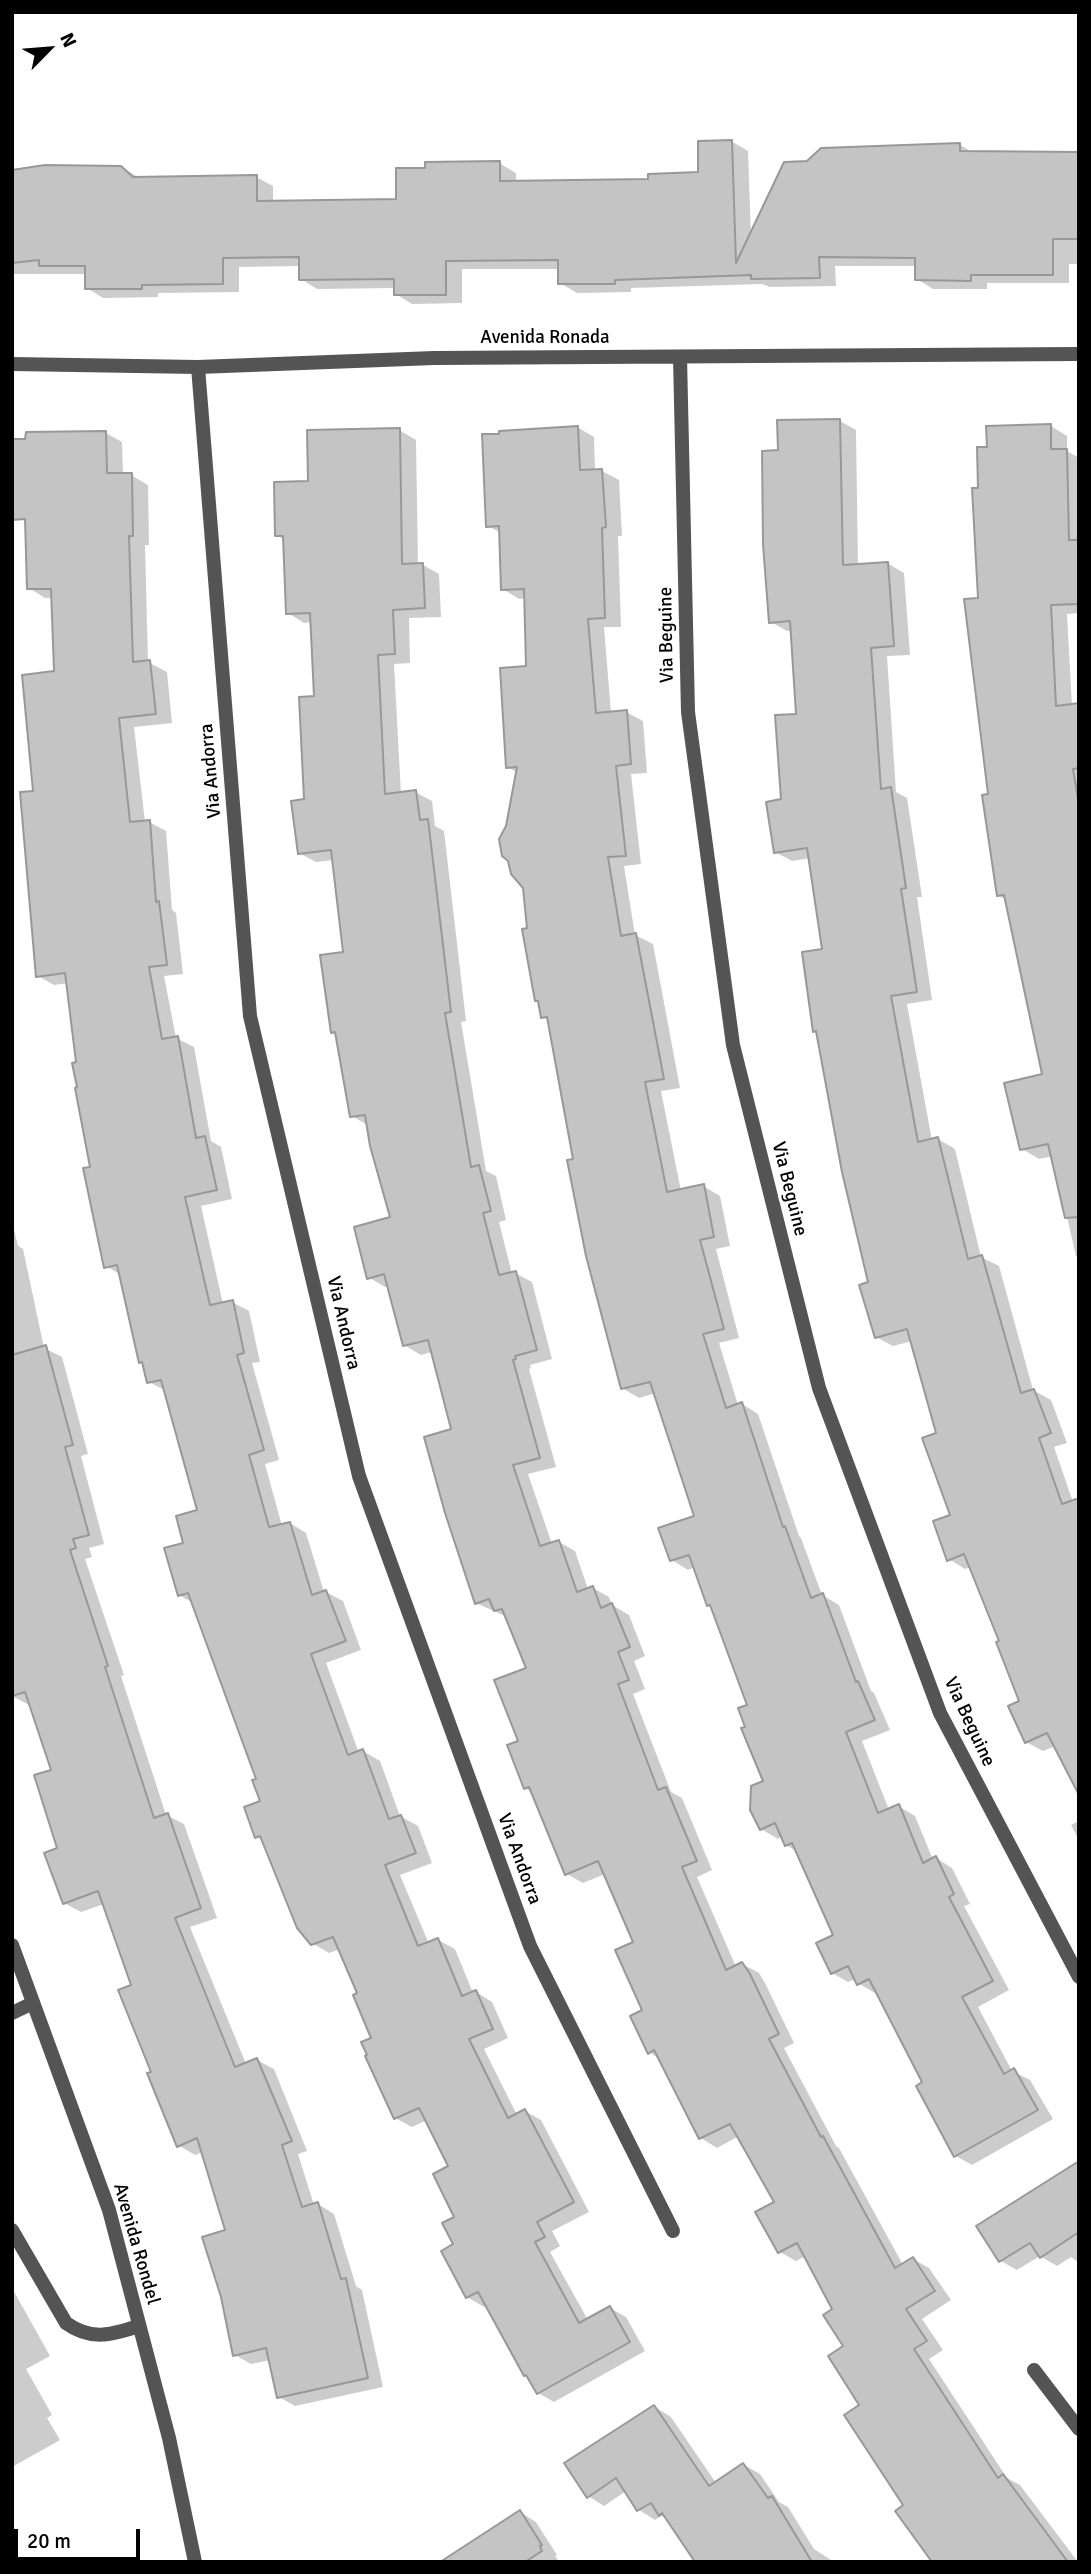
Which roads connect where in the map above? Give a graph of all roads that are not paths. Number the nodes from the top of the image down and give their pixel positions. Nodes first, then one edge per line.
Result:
1 (1079, 354) edge
2 (680, 357) junction
3 (12, 364) edge
4 (198, 367) junction
5 (12, 1945) edge
6 (1079, 1977) edge
7 (33, 2003) junction
8 (12, 2013) edge
9 (12, 2230) edge
10 (673, 2231) dead end
11 (139, 2326) junction
12 (1034, 2370) dead end
13 (1079, 2429) edge
14 (195, 2562) edge

1 - 2 street, Avenida Ronada
2 - 4 street, Avenida Ronada
2 - 6 street, Via Beguine
3 - 4 street, Avenida Ronada
4 - 10 street, Via Andorra
5 - 7 street, Avenida Rondel
7 - 8 street
7 - 11 street, Avenida Rondel
9 - 11 street
11 - 14 street, Avenida Rondel
12 - 13 street

